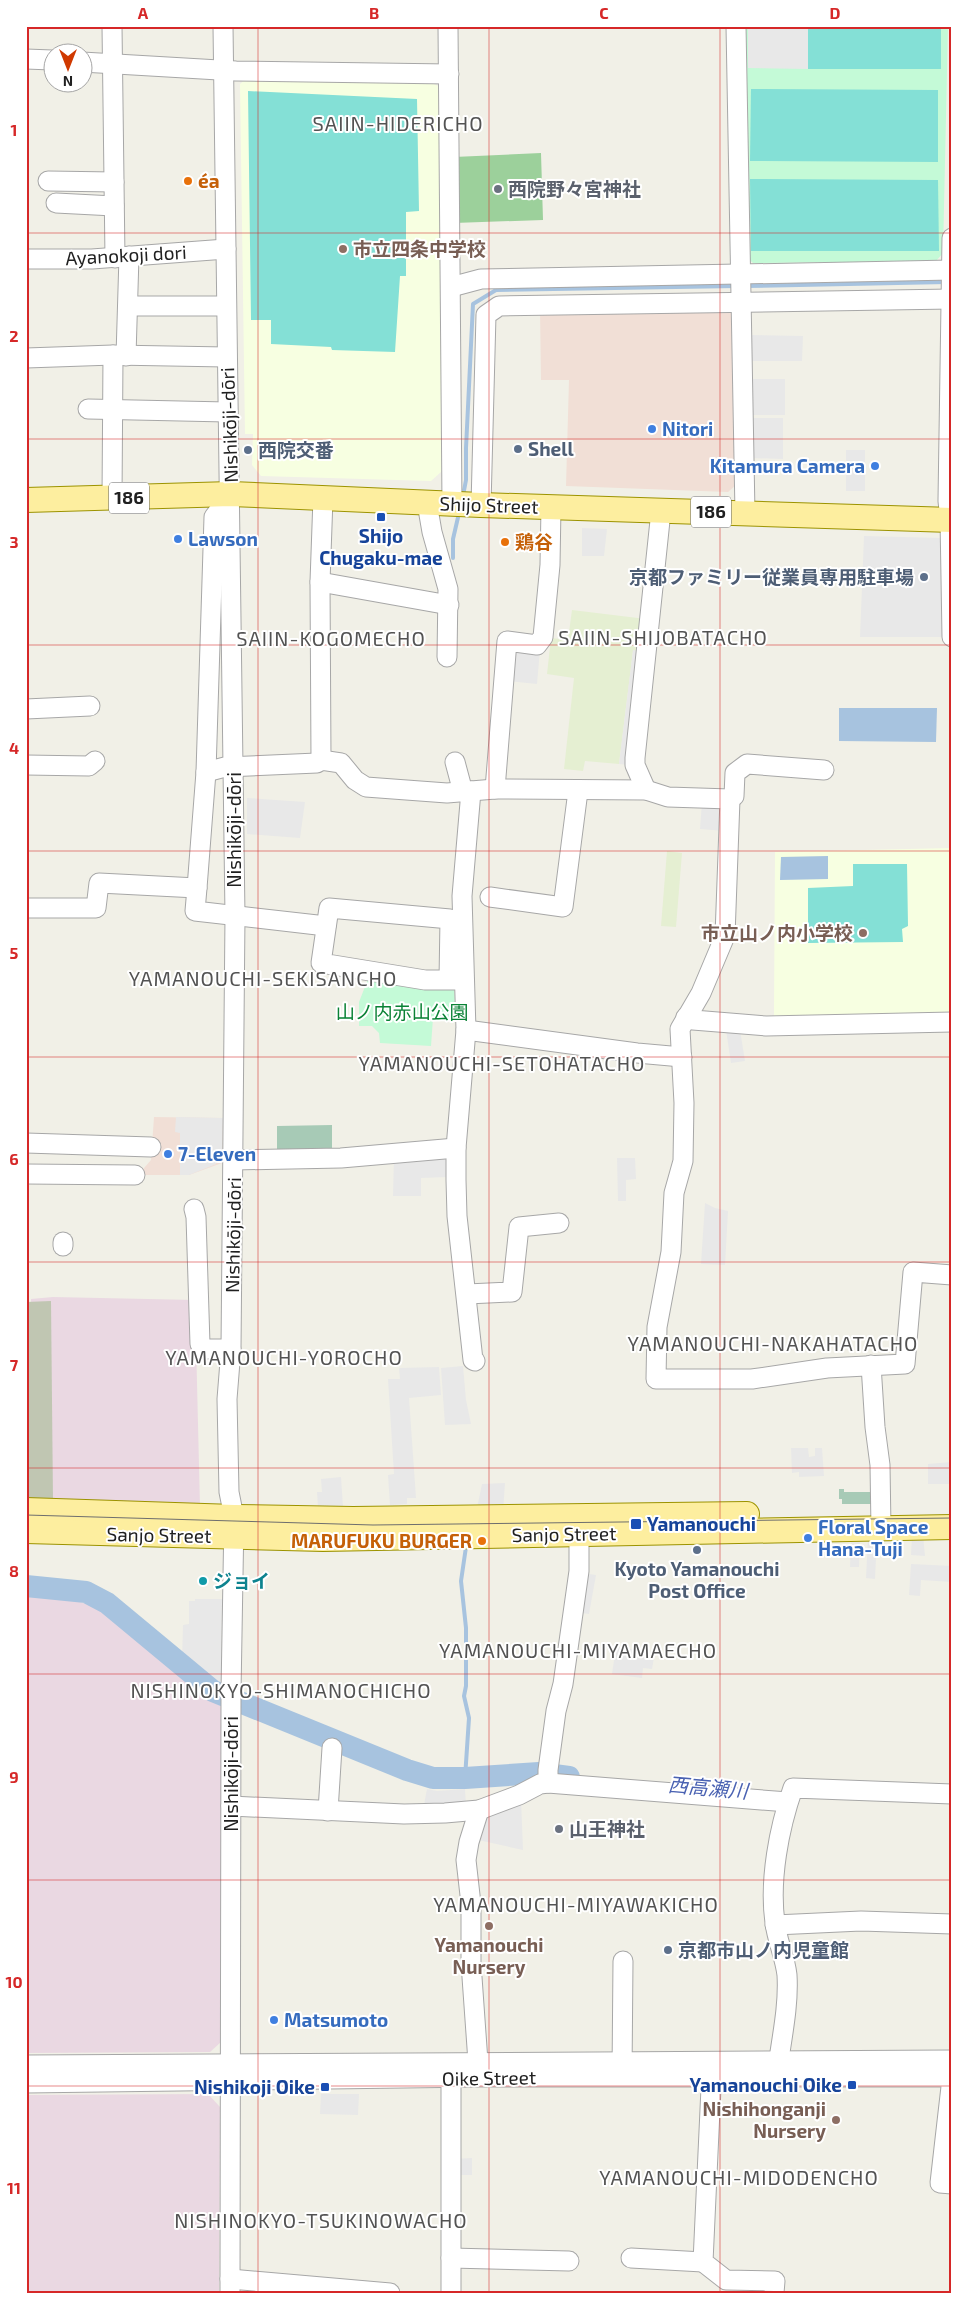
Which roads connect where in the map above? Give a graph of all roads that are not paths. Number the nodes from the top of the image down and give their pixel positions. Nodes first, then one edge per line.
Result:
1 (112, 26) edge
2 (223, 26) edge
3 (448, 26) edge
4 (736, 26) edge
5 (26, 59) edge
6 (42, 60) edge
7 (92, 62) edge
8 (112, 63) junction
9 (223, 69) junction
10 (449, 74) junction
11 (48, 181) dead end
12 (114, 182) junction
13 (56, 203) dead end
14 (114, 206) junction
15 (952, 238) edge
16 (226, 249) junction
17 (122, 257) junction
18 (26, 259) edge
19 (952, 270) edge
20 (740, 274) junction
21 (451, 287) junction
22 (951, 299) edge
23 (741, 302) junction
24 (128, 306) junction
25 (226, 306) junction
26 (120, 355) junction
27 (226, 357) junction
28 (26, 358) edge
29 (88, 409) dead end
30 (113, 409) junction
31 (227, 412) junction
32 (231, 494) junction
33 (323, 498) junction
34 (112, 499) junction
35 (26, 500) edge
36 (427, 503) junction
37 (465, 504) junction
38 (551, 507) junction
39 (661, 511) junction
40 (745, 513) junction
41 (951, 520) edge
42 (320, 582) junction
43 (449, 605) junction
44 (952, 636) edge
45 (447, 657) dead end
46 (90, 706) dead end
47 (26, 709) edge
48 (321, 760) junction
49 (95, 761) dead end
50 (455, 762) dead end
51 (26, 765) edge
52 (234, 767) junction
53 (824, 770) dead end
54 (206, 772) junction
55 (495, 789) junction
56 (646, 790) junction
57 (467, 791) junction
58 (578, 791) junction
59 (730, 798) junction
60 (197, 888) junction
61 (490, 897) dead end
62 (26, 908) edge
63 (235, 916) junction
64 (326, 926) junction
65 (456, 980) junction
66 (686, 1017) junction
67 (952, 1022) edge
68 (466, 1030) junction
69 (682, 1057) junction
70 (26, 1144) edge
71 (151, 1147) dead end
72 (456, 1148) junction
73 (234, 1160) junction
74 (26, 1174) edge
75 (135, 1176) dead end
76 (194, 1209) dead end
77 (559, 1223) dead end
78 (952, 1274) edge
79 (467, 1294) junction
80 (231, 1349) junction
81 (475, 1361) dead end
82 (871, 1365) junction
83 (26, 1510) edge
84 (952, 1511) edge
85 (881, 1520) junction
86 (234, 1527) junction
87 (952, 1527) edge
88 (26, 1530) edge
89 (579, 1533) junction
90 (332, 1748) dead end
91 (548, 1777) junction
92 (952, 1794) edge
93 (790, 1798) junction
94 (231, 1806) junction
95 (479, 1810) junction
96 (328, 1811) junction
97 (952, 1924) edge
98 (775, 1925) junction
99 (623, 1961) dead end
100 (952, 2060) edge
101 (26, 2065) edge
102 (479, 2070) junction
103 (622, 2070) junction
104 (712, 2070) junction
105 (777, 2070) junction
106 (451, 2071) junction
107 (231, 2073) junction
108 (952, 2077) edge
109 (26, 2083) edge
110 (952, 2184) edge
111 (451, 2258) junction
112 (631, 2258) dead end
113 (569, 2261) dead end
114 (703, 2262) junction
115 (230, 2286) edge
116 (726, 2286) edge
117 (390, 2293) edge
118 (451, 2293) edge
119 (774, 2293) edge

1 - 8 street
2 - 9 street, Nishikōji-dōri
3 - 10 street
4 - 20 street
5 - 6 street
7 - 8 street
8 - 9 street
8 - 12 street
9 - 10 street
9 - 16 street, Nishikōji-dōri
10 - 21 street
11 - 12 street
12 - 14 street
13 - 14 street
14 - 17 street
15 - 19 street
16 - 17 street, Ayanokoji dori
16 - 25 street, Nishikōji-dōri
17 - 18 street, Ayanokoji dori
17 - 24 street
19 - 20 street
19 - 22 street
20 - 21 street
20 - 23 street
21 - 37 street
22 - 23 street
22 - 41 street
23 - 37 street
23 - 40 street
24 - 25 street
24 - 26 street
25 - 27 street, Nishikōji-dōri
26 - 27 street
26 - 28 street
26 - 30 street
27 - 31 street, Nishikōji-dōri
29 - 30 street
30 - 31 street
30 - 34 street
31 - 32 street, Nishikōji-dōri
32 - 33 main road, Shijo Street / 186
32 - 34 main road, Shijo Street / 186
32 - 52 street, Nishikōji-dōri
32 - 54 street
33 - 36 main road, Shijo Street / 186
33 - 42 street
34 - 35 main road, Shijo Street / 186
36 - 37 main road, Shijo Street / 186
36 - 43 street
37 - 38 main road, Shijo Street / 186
38 - 39 main road, Shijo Street / 186
38 - 55 street
39 - 40 main road, Shijo Street / 186
39 - 56 street
40 - 41 main road, Shijo Street / 186
41 - 44 street
42 - 43 street
42 - 48 street
43 - 45 street
46 - 47 street
48 - 52 street
48 - 57 street
49 - 51 street
50 - 57 street
52 - 54 street
52 - 63 street, Nishikōji-dōri
53 - 59 street
54 - 60 street
55 - 57 street
55 - 58 street
56 - 58 street
56 - 59 street
57 - 65 street
58 - 61 street
59 - 66 street
60 - 62 street
60 - 63 street
63 - 64 street
63 - 73 street, Nishikōji-dōri
64 - 65 street
64 - 65 street
65 - 68 street
66 - 67 street
66 - 69 street
68 - 69 street
68 - 72 street
69 - 82 street
70 - 71 street
72 - 73 street
72 - 79 street
73 - 80 street, Nishikōji-dōri
74 - 75 street
76 - 80 street
77 - 79 street
78 - 82 street
79 - 81 street
80 - 86 street, Nishikōji-dōri
82 - 85 street
83 - 86 main road, Sanjo Street
84 - 85 main road, Sanjo Street
85 - 86 main road, Sanjo Street
85 - 87 main road, Sanjo Street
85 - 89 main road, Sanjo Street
86 - 88 main road, Sanjo Street
86 - 89 main road, Sanjo Street
86 - 94 street, Nishikōji-dōri
89 - 91 street
90 - 96 street
91 - 93 street
91 - 95 street
92 - 93 street
93 - 98 street
94 - 96 street
94 - 107 street, Nishikōji-dōri
95 - 96 street
95 - 102 street
97 - 98 street
98 - 105 street
99 - 103 street
100 - 105 street, Oike Street
101 - 107 street, Oike Street
102 - 103 street, Oike Street
102 - 106 street, Oike Street
103 - 104 street, Oike Street
104 - 105 street, Oike Street
104 - 114 street
105 - 108 street, Oike Street
106 - 107 street, Oike Street
106 - 111 street
107 - 109 street, Oike Street
107 - 115 street, Nishikōji-dōri
108 - 110 street
111 - 113 street
111 - 118 street
112 - 114 street
114 - 116 street
115 - 117 street
116 - 119 street

